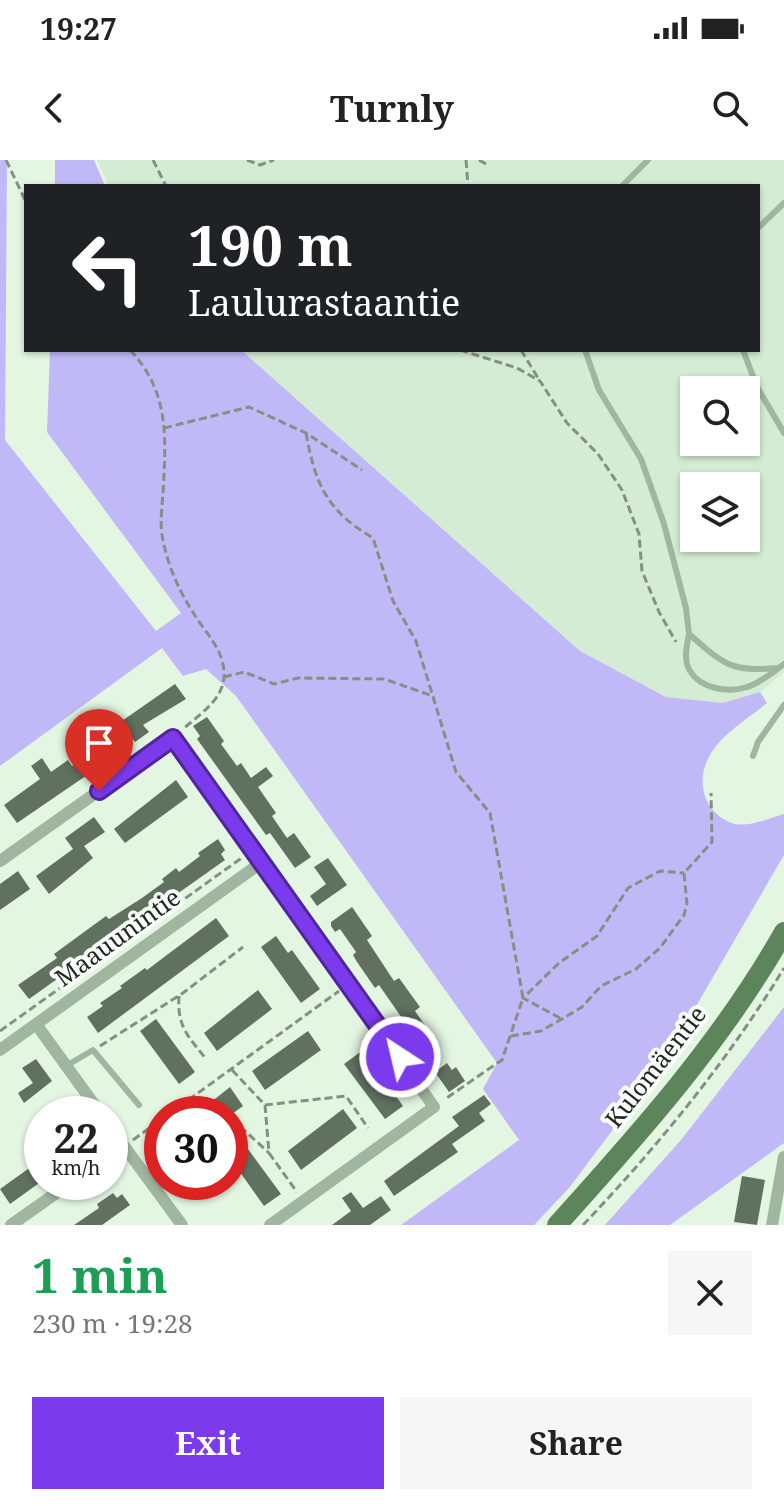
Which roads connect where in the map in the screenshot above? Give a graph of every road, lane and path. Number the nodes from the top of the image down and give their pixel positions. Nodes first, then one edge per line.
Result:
1 (6, 160) edge
2 (153, 160) edge
3 (247, 160) edge
4 (274, 160) edge
5 (466, 160) edge
6 (479, 160) edge
7 (648, 160) edge
8 (486, 164) dead end
9 (165, 184) edge
10 (468, 184) edge
11 (624, 184) edge
12 (24, 198) edge
13 (784, 203) edge
14 (760, 226) edge
15 (132, 352) edge
16 (466, 352) edge
17 (522, 352) edge
18 (586, 352) edge
19 (744, 352) edge
20 (540, 381) junction
21 (164, 428) junction
22 (306, 433) junction
23 (784, 433) edge
24 (362, 470) dead end
25 (689, 634) junction
26 (685, 655) junction
27 (781, 666) edge
28 (224, 677) junction
29 (433, 696) junction
30 (784, 705) edge
31 (173, 738) junction
32 (753, 756) dead end
33 (711, 793) dead end
34 (253, 849) junction
35 (0, 861) edge
36 (262, 862) junction
37 (684, 873) junction
38 (784, 932) edge
39 (243, 947) dead end
40 (348, 983) junction
41 (179, 996) junction
42 (523, 998) junction
43 (562, 1019) junction
44 (36, 1024) junction
45 (0, 1031) edge
46 (511, 1036) junction
47 (0, 1050) edge
48 (93, 1050) junction
49 (206, 1059) dead end
50 (66, 1066) junction
51 (231, 1069) junction
52 (88, 1096) edge
53 (194, 1096) edge
54 (139, 1105) dead end
55 (265, 1105) junction
56 (434, 1107) junction
57 (368, 1128) dead end
58 (248, 1134) edge
59 (128, 1152) edge
60 (269, 1153) junction
61 (784, 1157) edge
62 (144, 1174) edge
63 (297, 1193) dead end
64 (46, 1200) edge
65 (163, 1200) edge
66 (11, 1225) edge
67 (182, 1225) edge
68 (270, 1225) edge
69 (557, 1225) edge
70 (772, 1225) edge

1 - 12 path
2 - 9 path
3 - 4 path
5 - 10 path
6 - 8 path
7 - 11 lane
13 - 14 lane
15 - 21 path
16 - 20 path
17 - 20 path
18 - 25 lane
19 - 23 lane
20 - 26 path
21 - 22 path
21 - 28 path
22 - 24 path
22 - 29 path
25 - 26 lane
25 - 27 lane
26 - 27 lane
28 - 29 path
28 - 31 path
29 - 42 path
30 - 32 lane
31 - 34 street
31 - 35 street
33 - 37 path
34 - 36 street
34 - 45 path
36 - 40 street
36 - 44 street, Maauunintie
37 - 42 path
37 - 43 path
38 - 69 main road, Kulomäentie
39 - 41 path
40 - 51 path
40 - 56 street
41 - 48 path
41 - 49 path
42 - 43 path
42 - 46 path
43 - 46 path
44 - 47 street, Maauunintie
44 - 50 street
46 - 56 path
48 - 50 lane
48 - 54 lane
50 - 52 street
51 - 53 path
51 - 55 path
55 - 57 path
55 - 60 path
56 - 68 street
58 - 60 path
59 - 62 street
60 - 63 path
61 - 70 street
64 - 66 street
65 - 67 street

